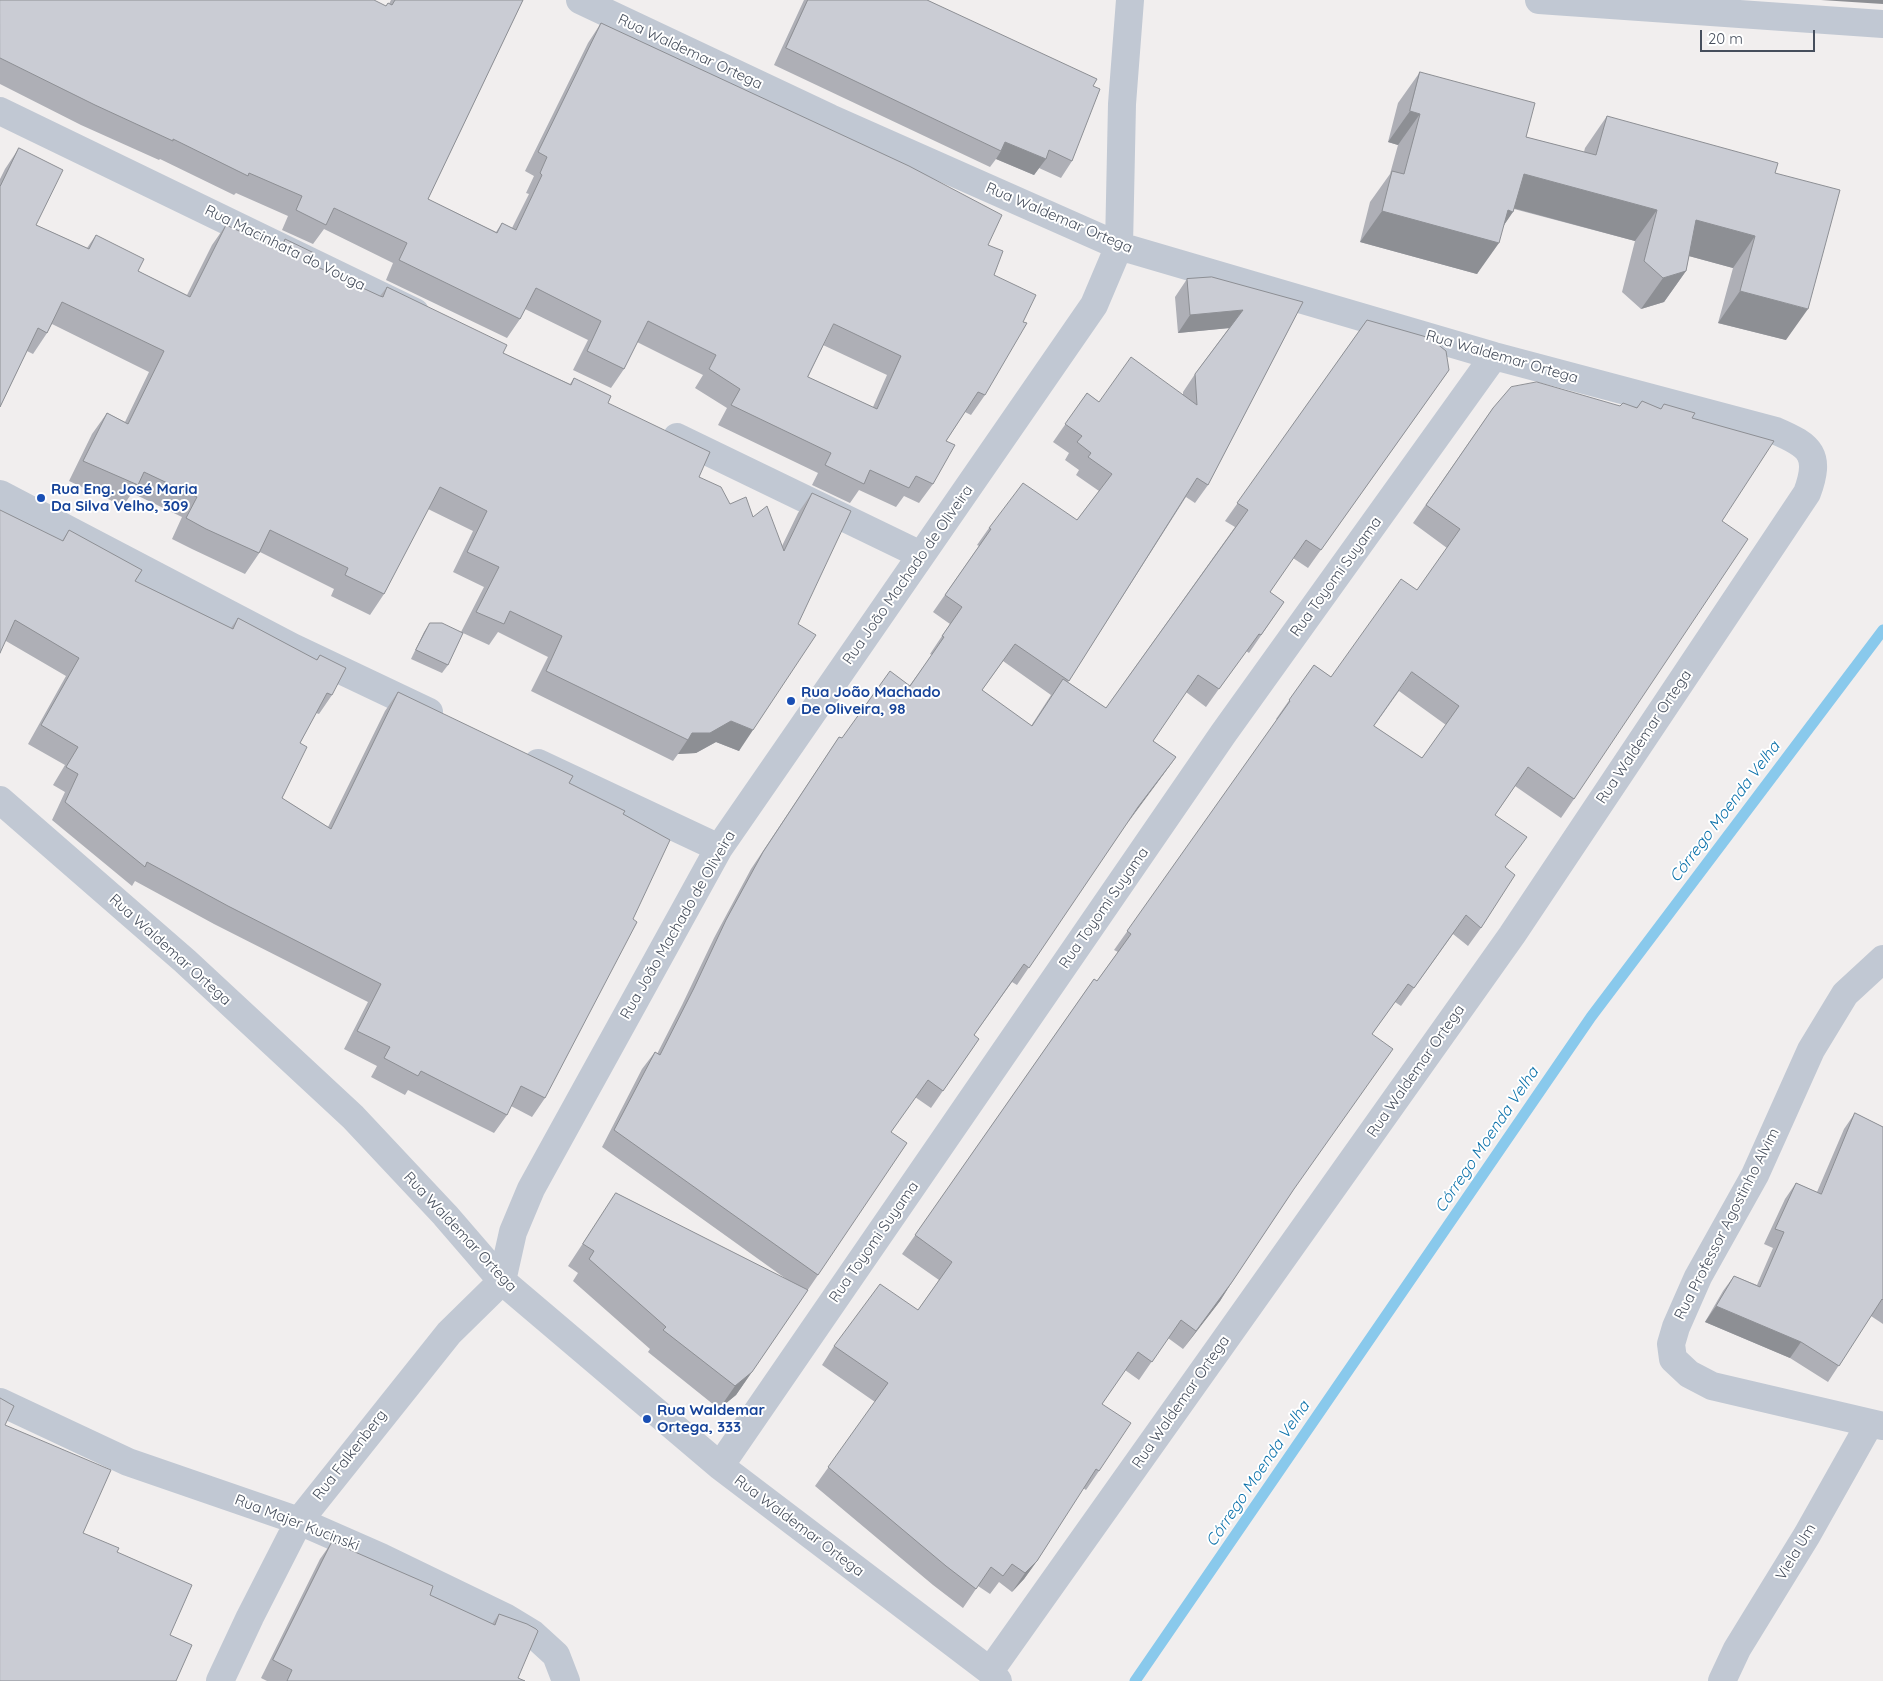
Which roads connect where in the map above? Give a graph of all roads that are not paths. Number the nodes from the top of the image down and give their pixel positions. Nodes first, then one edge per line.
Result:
1 (580, 0) edge
2 (1130, 0) edge
3 (1539, 0) edge
4 (1883, 24) edge
5 (0, 111) edge
6 (1120, 246) junction
7 (439, 323) edge
8 (1494, 356) junction
9 (653, 426) edge
10 (0, 494) edge
11 (921, 555) junction
12 (452, 723) edge
13 (514, 752) edge
14 (0, 800) edge
15 (719, 848) junction
16 (1883, 959) edge
17 (502, 1280) junction
18 (0, 1402) edge
19 (1877, 1424) edge
20 (720, 1466) junction
21 (299, 1521) junction
22 (994, 1676) edge
23 (220, 1681) edge
24 (566, 1681) edge
25 (1722, 1681) edge

1 - 6 street, Rua Waldemar Ortega
2 - 6 street, Rua João Machado de Oliveira
3 - 4 street
5 - 7 street, Rua Macinhata do Vouga
6 - 8 street, Rua Waldemar Ortega
6 - 11 street, Rua João Machado de Oliveira
8 - 20 street, Rua Toyomi Suyama
8 - 22 street, Rua Waldemar Ortega
9 - 11 street
10 - 12 street
11 - 15 street, Rua João Machado de Oliveira
13 - 15 street
14 - 17 street, Rua Waldemar Ortega
15 - 17 street, Rua João Machado de Oliveira
16 - 19 street, Rua Professor Agostinho Alvim
17 - 20 street, Rua Waldemar Ortega
17 - 21 street, Rua Falkenberg
18 - 21 street, Rua Majer Kucinski
19 - 25 street, Viela Um
20 - 22 street, Rua Waldemar Ortega
21 - 23 street, Rua Falkenberg
21 - 24 street, Rua Majer Kucinski

